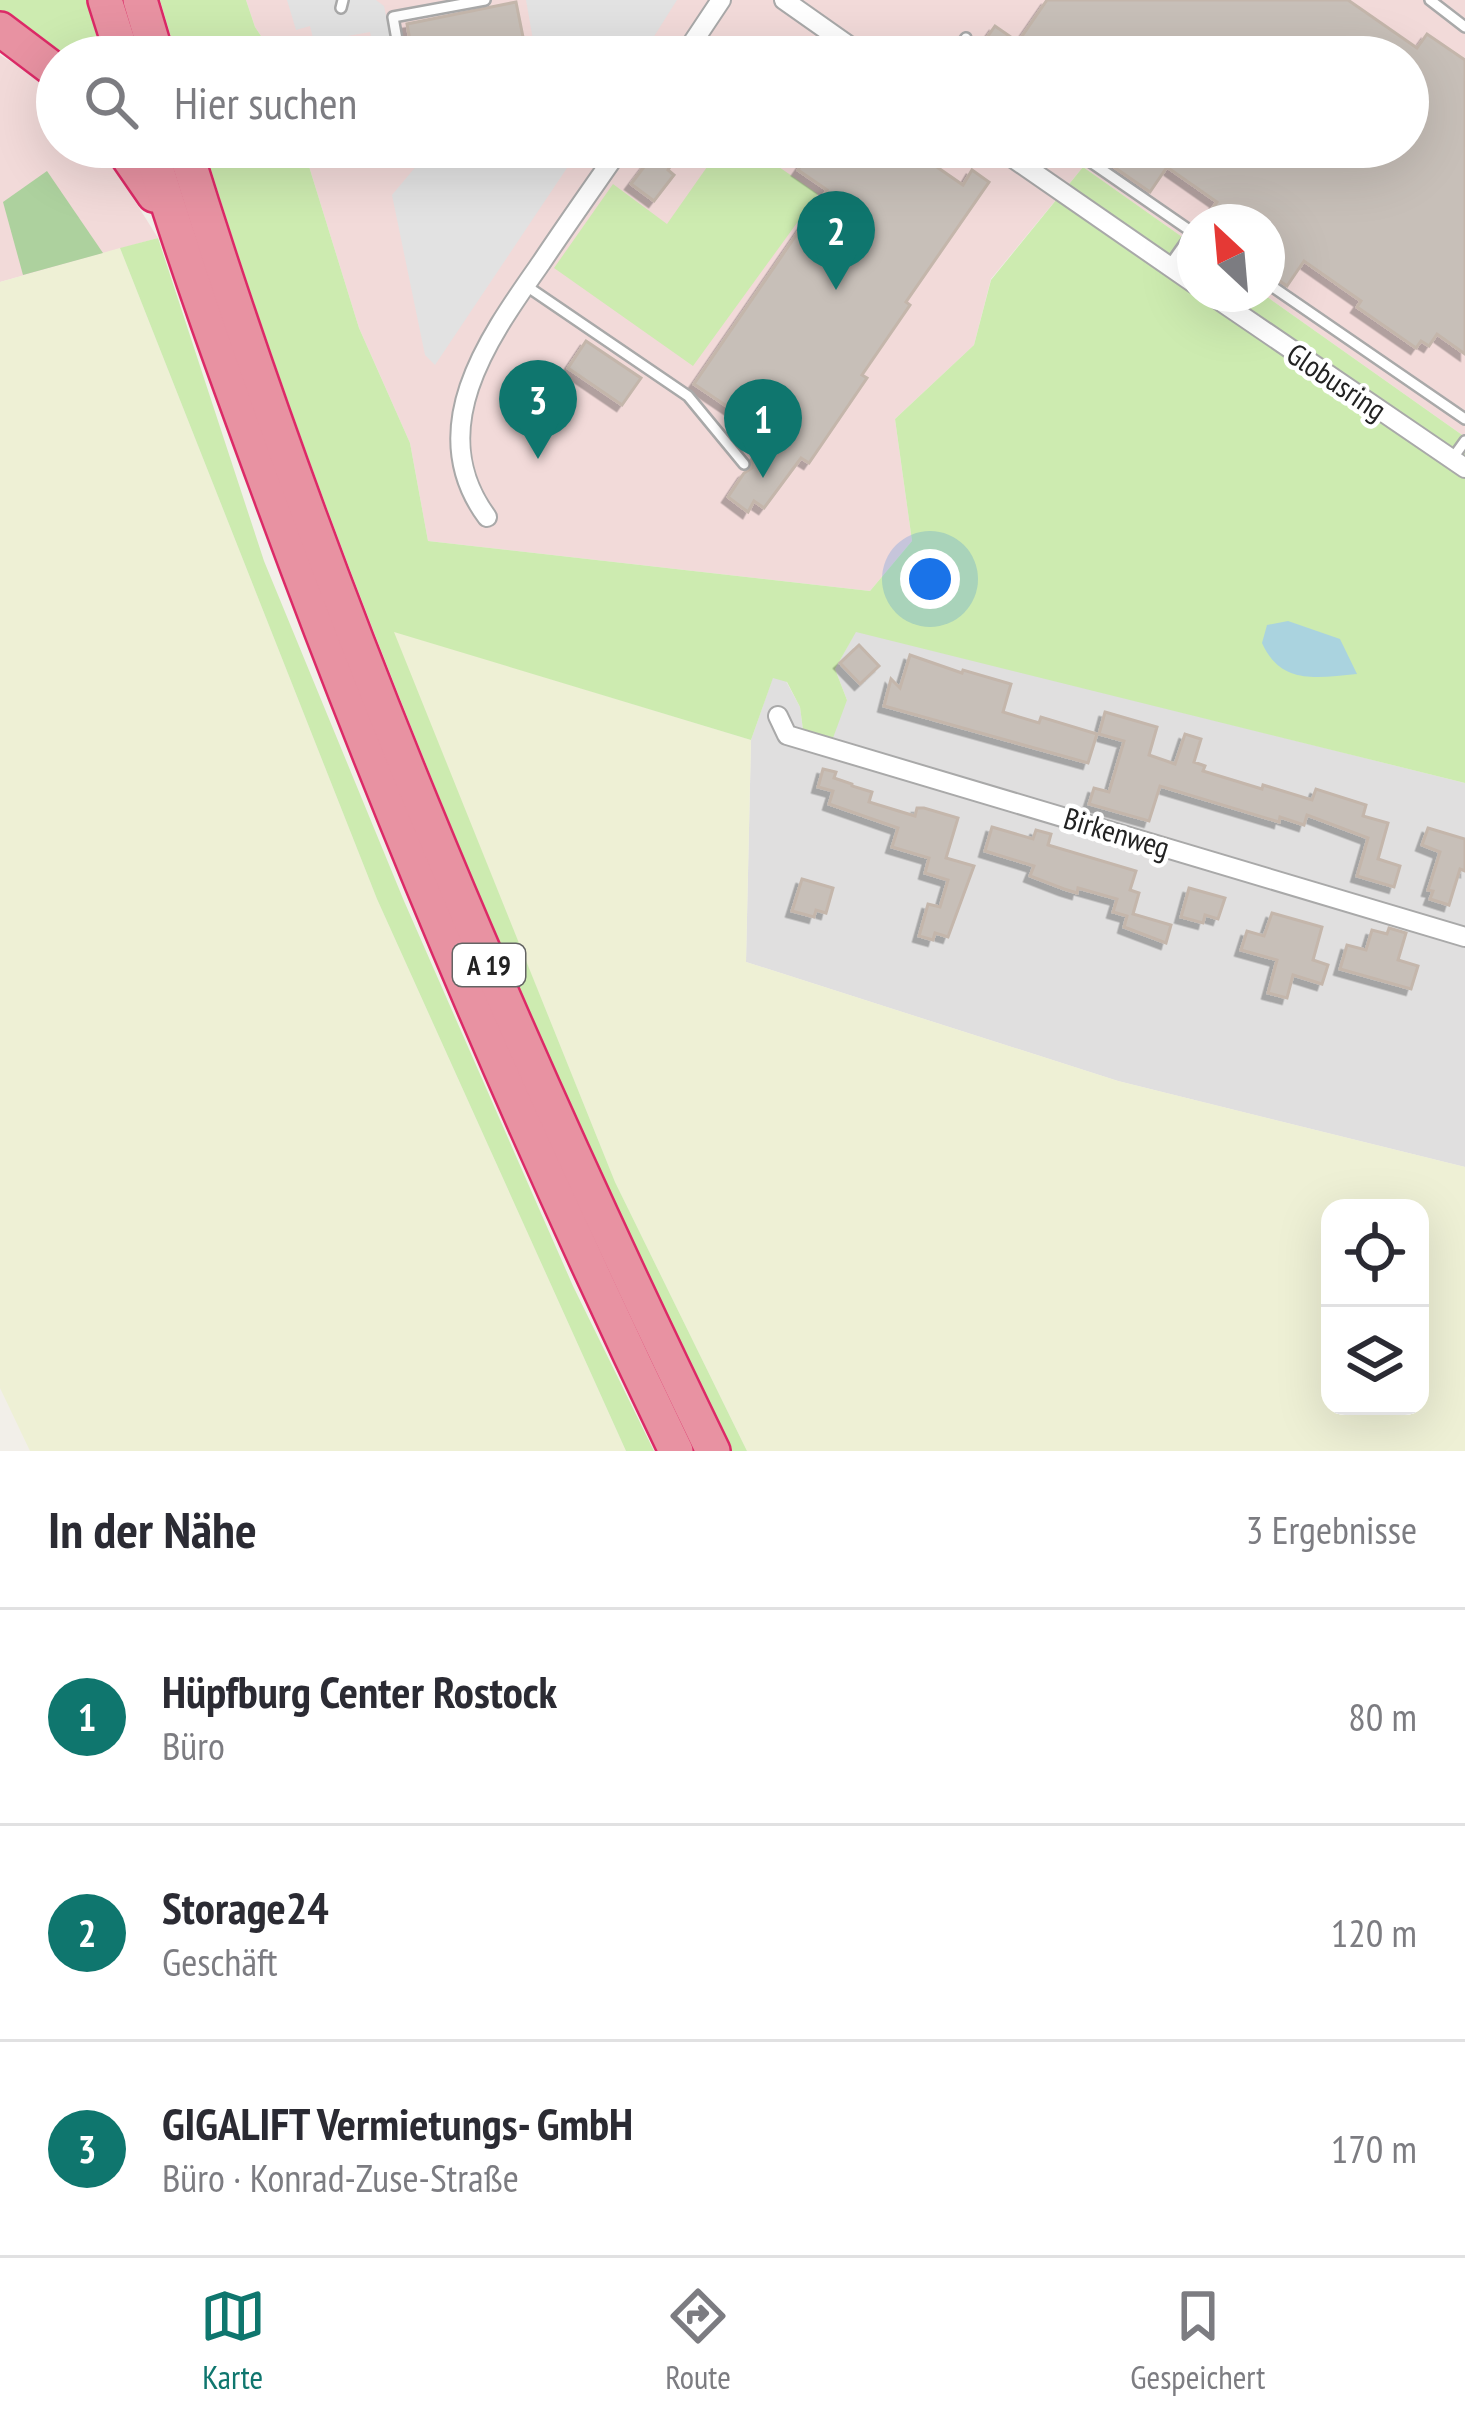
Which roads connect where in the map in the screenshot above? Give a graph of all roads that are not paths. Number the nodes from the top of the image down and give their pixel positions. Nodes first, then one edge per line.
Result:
1 (105, 0) edge
2 (140, 0) edge
3 (485, 0) edge
4 (722, 0) edge
5 (784, 0) edge
6 (1430, 0) edge
7 (1465, 27) edge
8 (0, 28) edge
9 (116, 36) edge
10 (151, 36) edge
11 (396, 36) edge
12 (697, 36) edge
13 (835, 36) edge
14 (36, 56) edge
15 (136, 168) edge
16 (156, 168) edge
17 (191, 168) edge
18 (606, 168) edge
19 (1027, 168) edge
20 (1100, 168) edge
21 (1177, 221) edge
22 (173, 222) junction
23 (1177, 255) edge
24 (1169, 266) junction
25 (1177, 272) edge
26 (525, 285) junction
27 (1285, 295) edge
28 (1236, 312) edge
29 (1465, 419) edge
30 (1465, 441) edge
31 (743, 464) dead end
32 (1458, 464) edge
33 (487, 517) dead end
34 (778, 716) dead end
35 (1465, 937) edge
36 (676, 1451) edge
37 (713, 1451) edge

1 - 9 highway
2 - 10 highway
3 - 11 lane
4 - 12 street
5 - 13 street
6 - 7 lane
8 - 14 highway
15 - 22 highway
16 - 22 highway, A 19
17 - 37 highway, A 19
18 - 26 street
19 - 24 street
20 - 21 lane
22 - 36 highway, A 19
23 - 24 lane
24 - 25 street
26 - 31 lane
26 - 33 street
27 - 29 lane
28 - 32 street, Globusring
30 - 32 lane
34 - 35 street, Birkenweg

